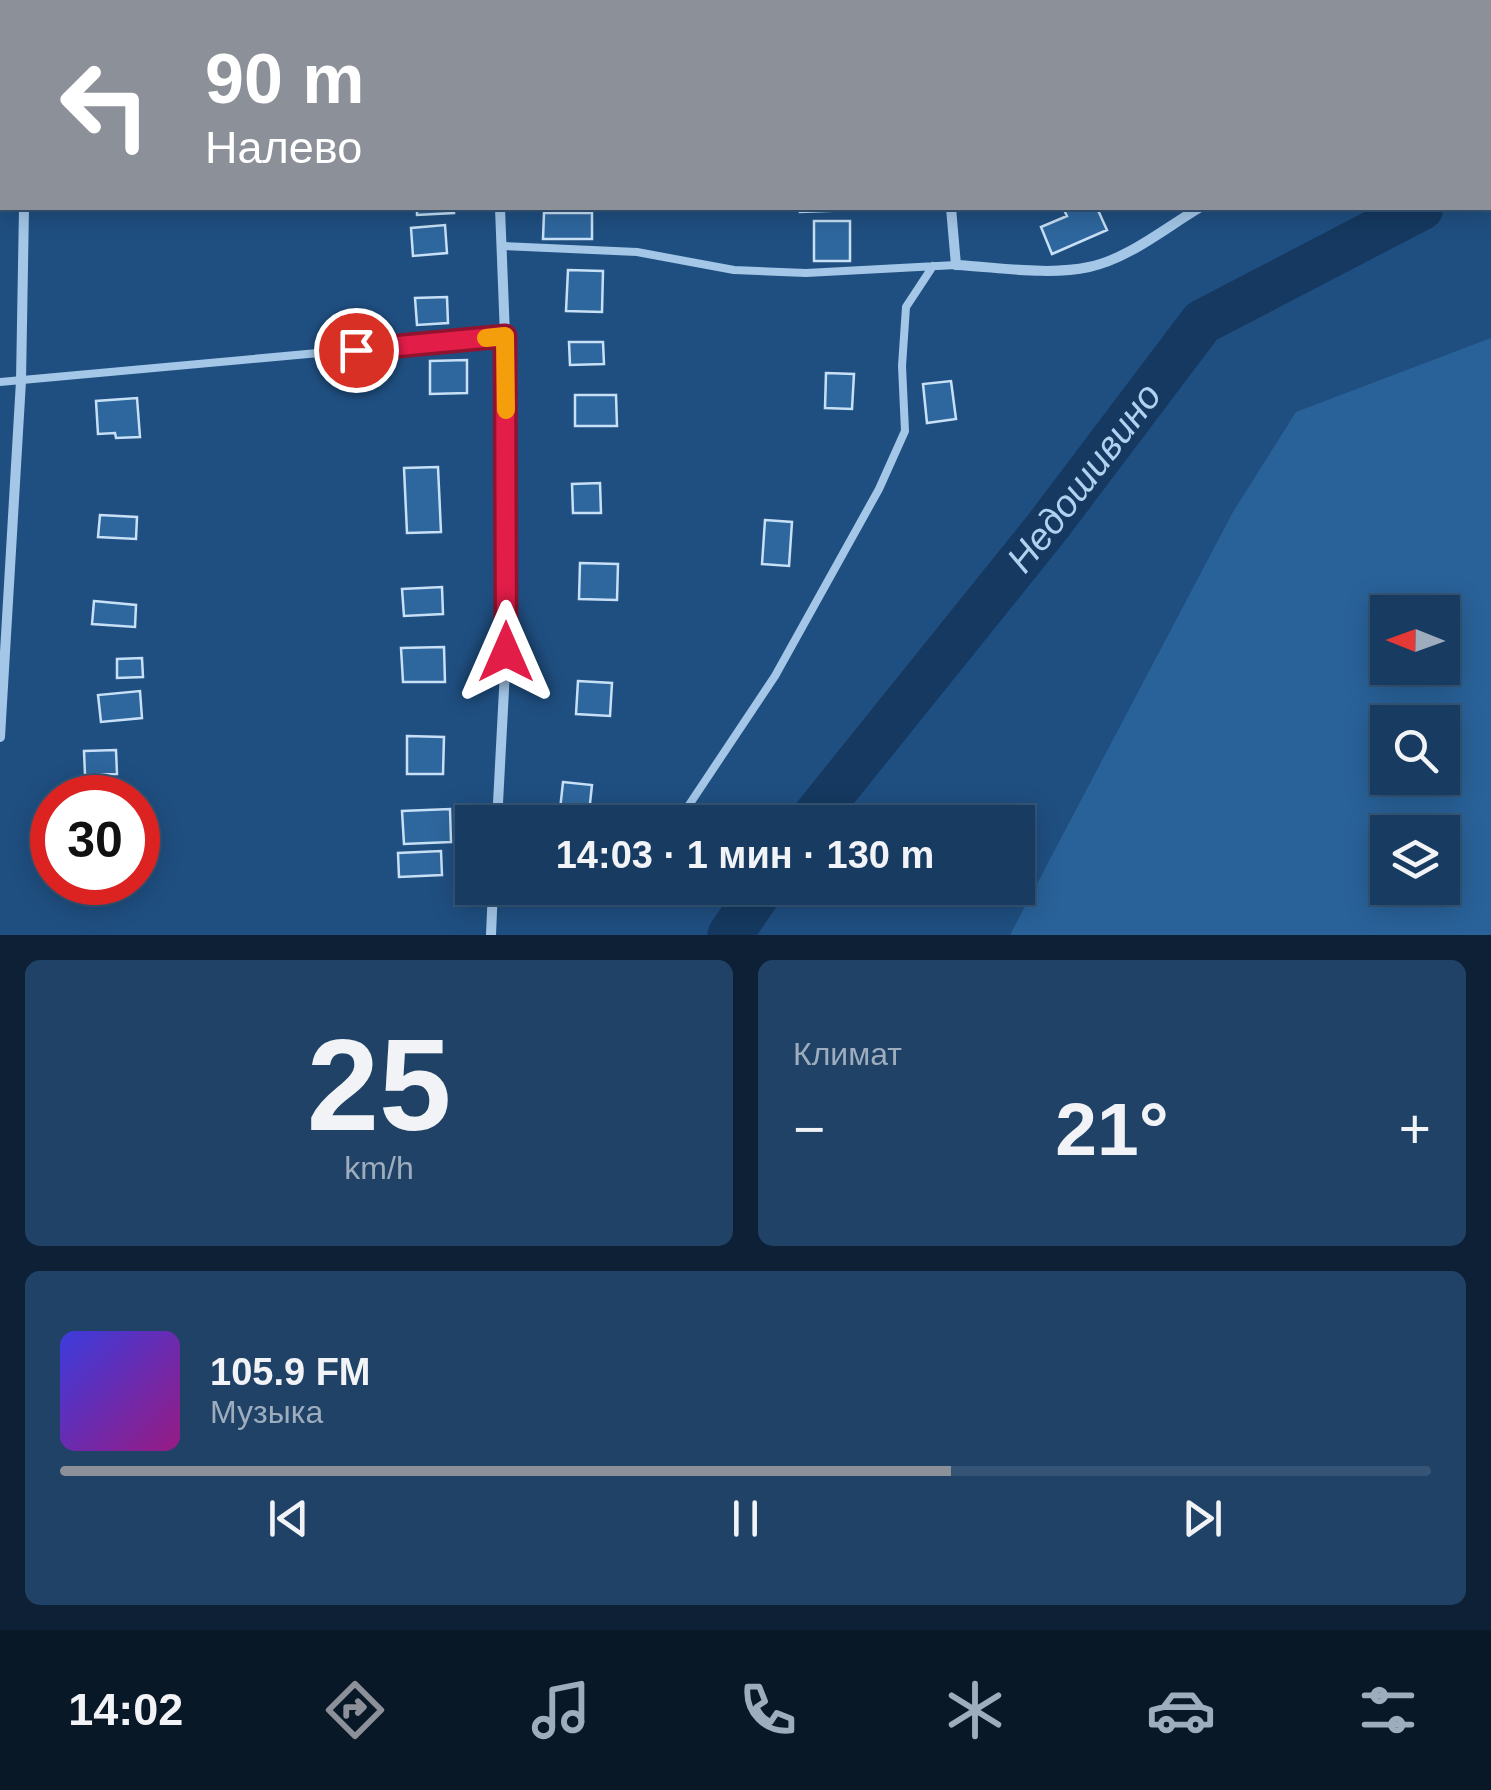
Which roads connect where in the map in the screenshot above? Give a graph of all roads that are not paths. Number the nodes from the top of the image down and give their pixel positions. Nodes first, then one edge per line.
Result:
1 (24, 210) edge
2 (500, 210) edge
3 (952, 210) edge
4 (1196, 210) edge
5 (502, 246) junction
6 (956, 265) junction
7 (933, 266) junction
8 (505, 336) junction
9 (22, 380) junction
10 (0, 382) edge
11 (0, 737) edge
12 (498, 805) edge
13 (688, 805) edge
14 (492, 905) edge
15 (490, 935) edge

1 - 9 street
2 - 5 street
3 - 6 street
4 - 6 street
5 - 7 lane
5 - 8 street
6 - 7 lane
7 - 13 lane
8 - 9 lane
8 - 12 street
9 - 10 lane
9 - 11 street
14 - 15 street

